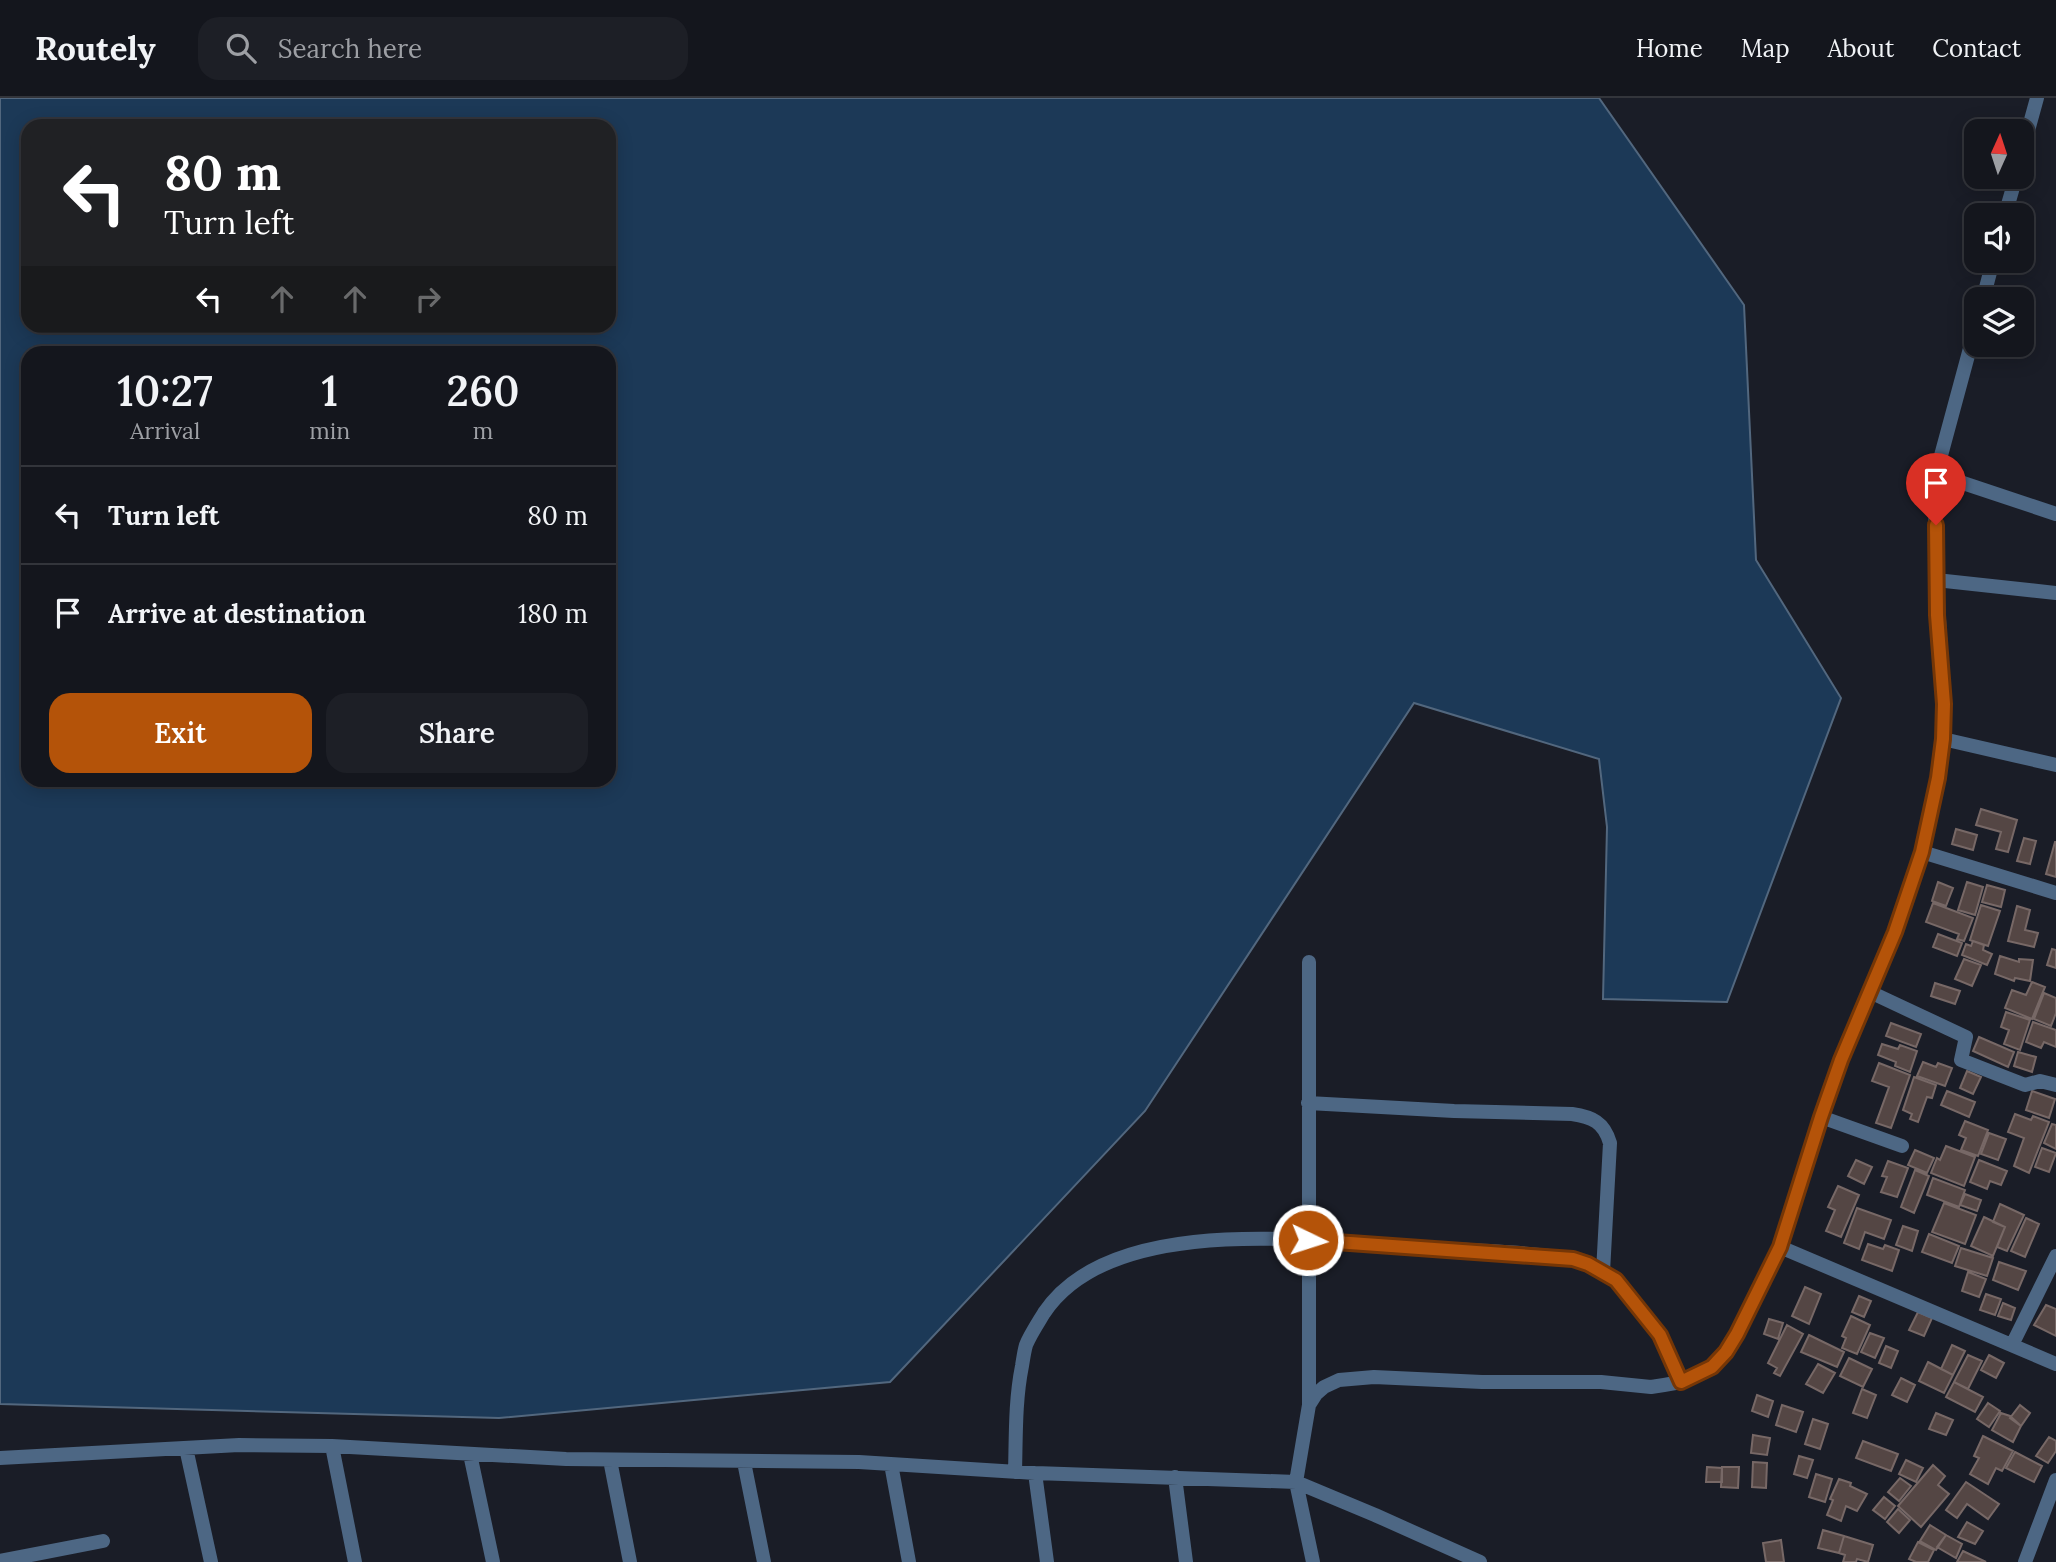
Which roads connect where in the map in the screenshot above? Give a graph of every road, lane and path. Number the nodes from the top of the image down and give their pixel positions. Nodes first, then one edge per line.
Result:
1 (2037, 98) edge
2 (2031, 119) edge
3 (1968, 357) edge
4 (1936, 474) junction
5 (2056, 514) edge
6 (1936, 580) junction
7 (2056, 593) edge
8 (1943, 739) junction
9 (2056, 765) edge
10 (1922, 852) junction
11 (2056, 893) edge
12 (1309, 962) dead end
13 (1870, 992) junction
14 (2056, 1085) edge
15 (1308, 1103) junction
16 (1821, 1117) junction
17 (1902, 1146) dead end
18 (1308, 1240) junction
19 (1780, 1247) junction
20 (2056, 1256) edge
21 (1603, 1272) junction
22 (2012, 1345) junction
23 (2056, 1364) edge
24 (1681, 1382) junction
25 (1309, 1405) junction
26 (332, 1446) junction
27 (186, 1448) junction
28 (470, 1454) junction
29 (0, 1458) edge
30 (610, 1460) junction
31 (744, 1462) junction
32 (891, 1464) junction
33 (1015, 1472) junction
34 (1035, 1473) junction
35 (1175, 1477) junction
36 (2056, 1480) edge
37 (1296, 1482) junction
38 (103, 1541) dead end
39 (1462, 1558) edge
40 (0, 1561) edge
41 (211, 1562) edge
42 (355, 1562) edge
43 (493, 1562) edge
44 (630, 1562) edge
45 (764, 1562) edge
46 (909, 1562) edge
47 (1046, 1562) edge
48 (1186, 1562) edge
49 (1313, 1562) edge
50 (1480, 1562) edge
51 (2025, 1562) edge

1 - 2 street
3 - 4 street
4 - 5 street
4 - 6 street
6 - 7 street
6 - 8 street
8 - 9 street
8 - 10 street
10 - 11 street
10 - 13 street
12 - 15 street
13 - 14 street
13 - 16 street
15 - 18 street
15 - 21 street
16 - 17 street
16 - 19 street
18 - 21 street
18 - 25 street
18 - 33 street
19 - 22 street
19 - 24 street
20 - 22 street
21 - 24 street
22 - 23 street
24 - 25 street
25 - 37 street
26 - 27 street
26 - 28 street
26 - 42 street
27 - 29 street
27 - 41 street
28 - 30 street
28 - 43 street
30 - 31 street
30 - 44 street
31 - 32 street
31 - 45 street
32 - 33 street
32 - 46 street
33 - 34 street
34 - 35 street
34 - 47 street
35 - 37 street
35 - 48 street
36 - 51 street
37 - 39 street
37 - 49 street
38 - 40 street
39 - 50 street

